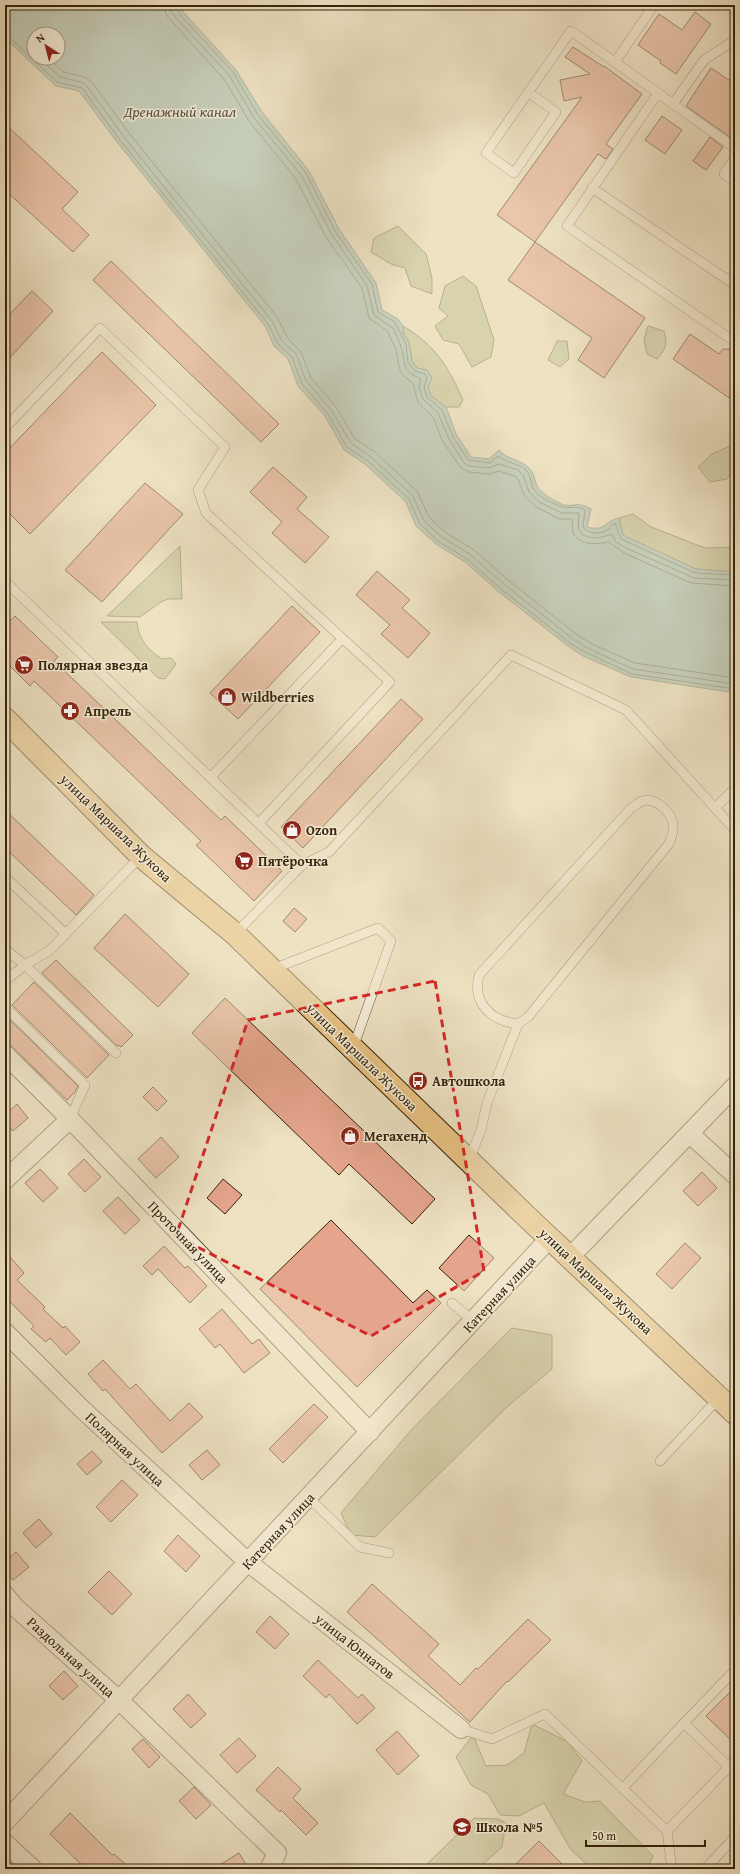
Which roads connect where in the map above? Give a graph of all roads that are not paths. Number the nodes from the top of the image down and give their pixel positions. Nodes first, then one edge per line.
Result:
1 (654, 5) edge
2 (735, 40) edge
3 (615, 62) junction
4 (528, 92) junction
5 (658, 93) junction
6 (673, 104) junction
7 (735, 148) edge
8 (735, 158) edge
9 (735, 182) edge
10 (592, 188) junction
11 (735, 285) edge
12 (735, 342) edge
13 (5, 428) edge
14 (6, 585) edge
15 (342, 639) junction
16 (5, 719) edge
17 (211, 777) junction
18 (735, 788) edge
19 (715, 808) junction
20 (259, 823) junction
21 (735, 830) edge
22 (141, 856) junction
23 (302, 865) junction
24 (5, 877) edge
25 (66, 934) junction
26 (235, 934) junction
27 (5, 949) edge
28 (25, 965) junction
29 (272, 970) junction
30 (5, 981) edge
31 (5, 1007) edge
32 (518, 1024) junction
33 (353, 1048) junction
34 (116, 1053) dead end
35 (5, 1054) edge
36 (735, 1086) edge
37 (70, 1119) junction
38 (690, 1134) junction
39 (469, 1160) junction
40 (735, 1175) edge
41 (5, 1180) edge
42 (550, 1238) junction
43 (570, 1257) junction
44 (452, 1303) dead end
45 (473, 1321) junction
46 (5, 1332) edge
47 (719, 1398) junction
48 (735, 1413) edge
49 (370, 1432) junction
50 (660, 1461) dead end
51 (309, 1498) junction
52 (389, 1553) dead end
53 (249, 1562) junction
54 (5, 1595) edge
55 (735, 1670) edge
56 (120, 1701) junction
57 (684, 1723) junction
58 (461, 1729) joint
59 (733, 1766) edge
60 (622, 1788) junction
61 (5, 1822) edge
62 (667, 1831) junction
63 (735, 1837) edge
64 (5, 1843) edge
65 (33, 1869) edge
66 (269, 1869) edge
67 (672, 1869) edge
68 (705, 1869) edge

1 - 3 lane
2 - 6 lane
3 - 4 lane
3 - 5 lane
4 - 4 lane
5 - 6 lane
5 - 10 lane
6 - 7 lane
8 - 9 lane
10 - 11 lane
10 - 12 lane
13 - 15 lane
14 - 17 lane
15 - 17 lane
15 - 20 lane
16 - 22 main road, улица Маршала Жукова
17 - 20 lane
18 - 19 lane
19 - 21 lane
19 - 23 lane
20 - 23 lane
22 - 25 lane
22 - 26 main road, улица Маршала Жукова
23 - 26 lane
24 - 25 lane
25 - 28 lane
26 - 29 main road, улица Маршала Жукова
27 - 28 lane
28 - 30 lane
28 - 34 lane
29 - 33 main road, улица Маршала Жукова
29 - 33 lane
31 - 37 lane
32 - 32 lane
32 - 39 lane
33 - 39 main road, улица Маршала Жукова
35 - 37 street, Проточная улица
36 - 38 street
37 - 41 street
37 - 49 street, Проточная улица
38 - 40 street
38 - 43 street
39 - 42 main road, улица Маршала Жукова
42 - 43 main road, улица Маршала Жукова
42 - 45 street, Катерная улица
43 - 47 main road, улица Маршала Жукова
44 - 45 lane
45 - 49 street, Катерная улица
46 - 53 street, Полярная улица
47 - 48 main road, улица Маршала Жукова
47 - 50 lane
49 - 51 street, Катерная улица
51 - 52 lane
51 - 53 street, Катерная улица
53 - 56 street, Катерная улица
53 - 58 street, улица Юннатов
54 - 56 street, Раздольная улица
55 - 57 lane
56 - 61 street, Катерная улица
56 - 66 street
57 - 59 lane
57 - 60 lane
58 - 60 lane
59 - 62 lane
60 - 62 lane
62 - 67 lane
63 - 68 lane
64 - 65 street

